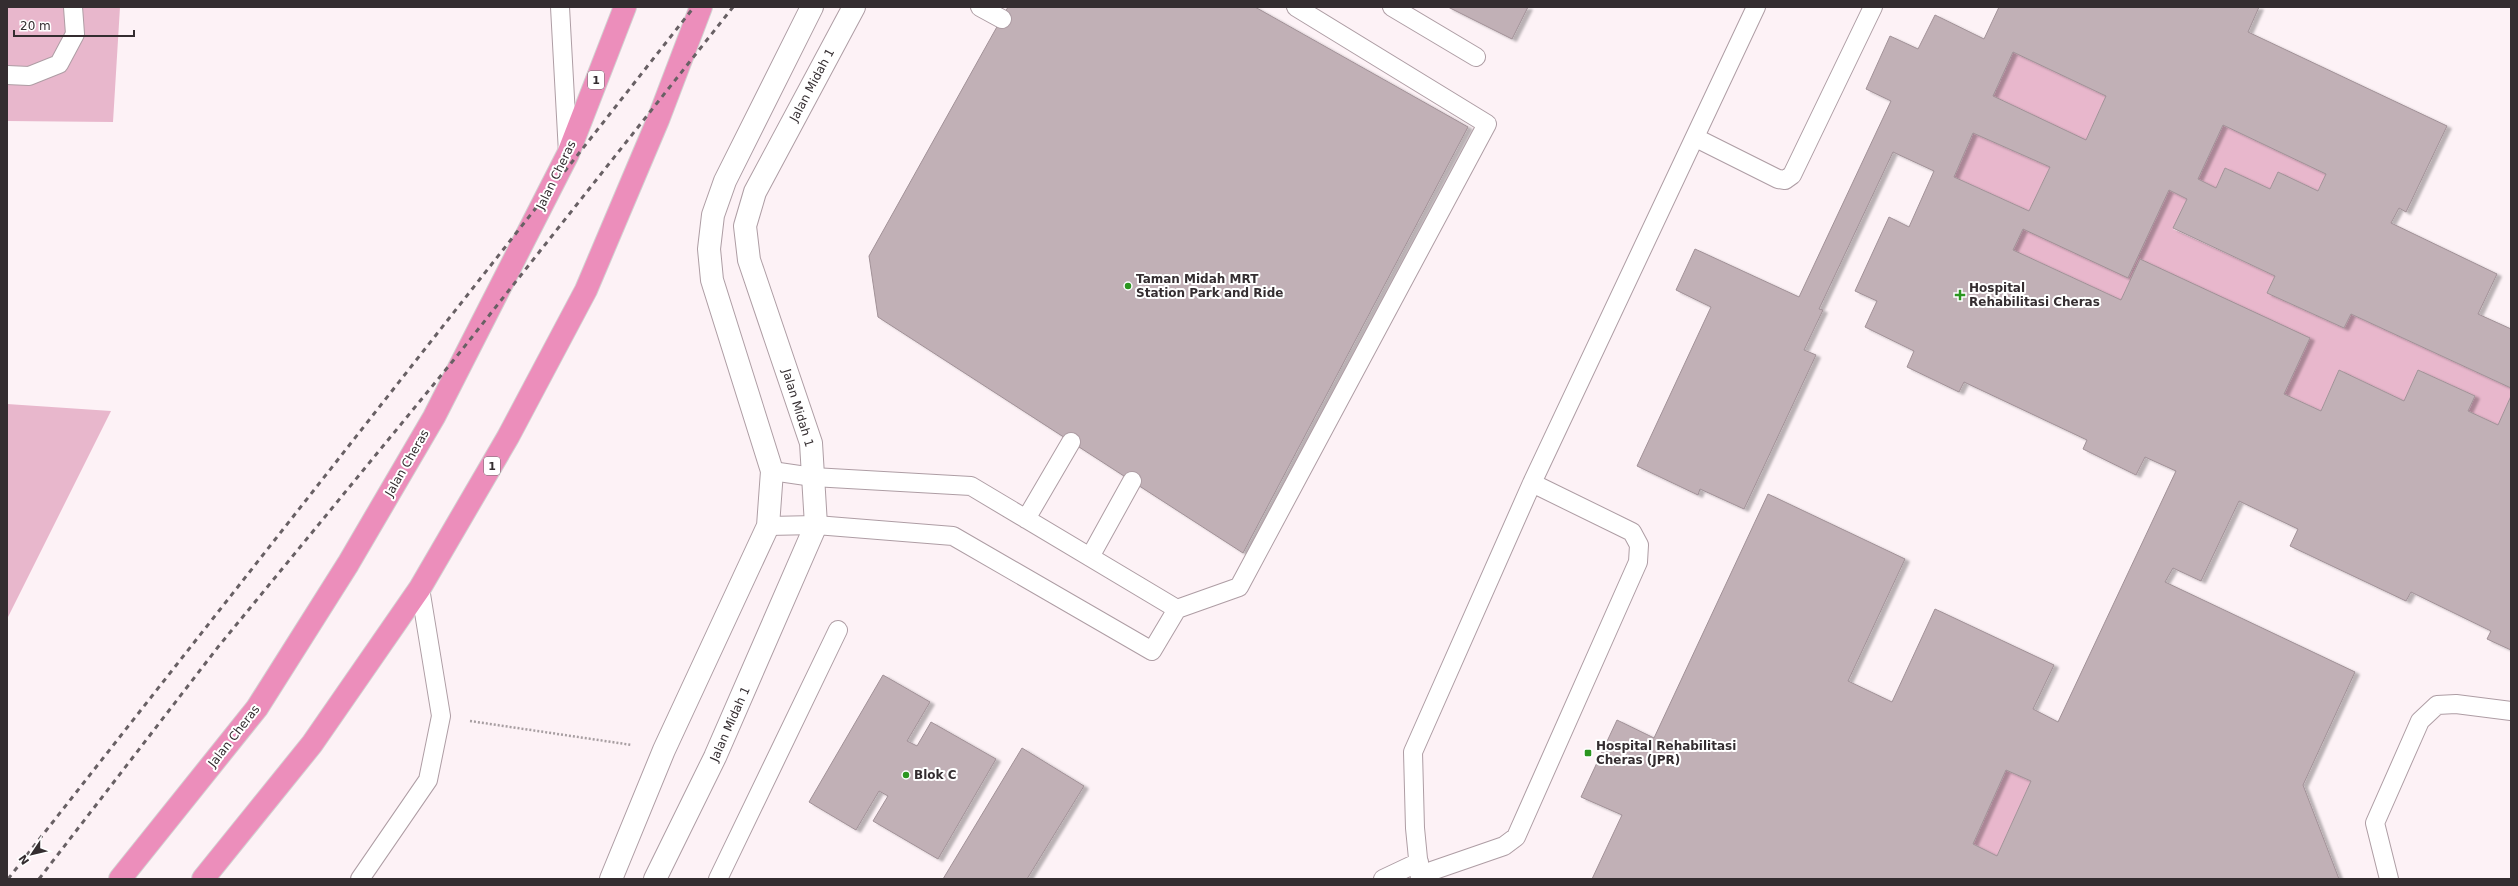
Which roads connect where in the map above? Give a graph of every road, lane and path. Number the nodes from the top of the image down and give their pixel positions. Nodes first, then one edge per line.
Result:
1 (73, 7) edge
2 (560, 7) edge
3 (625, 7) edge
4 (701, 7) edge
5 (812, 7) edge
6 (854, 7) edge
7 (980, 7) edge
8 (1296, 7) edge
9 (1392, 7) edge
10 (1756, 7) edge
11 (1873, 7) edge
12 (1002, 19) dead end
13 (1476, 57) dead end
14 (7, 75) edge
15 (1696, 138) junction
16 (568, 154) junction
17 (1071, 442) dead end
18 (772, 471) junction
19 (813, 477) junction
20 (1132, 481) dead end
21 (1532, 483) junction
22 (1026, 519) junction
23 (768, 526) junction
24 (816, 526) junction
25 (1090, 557) junction
26 (420, 588) junction
27 (1177, 609) junction
28 (838, 630) dead end
29 (2511, 711) edge
30 (441, 716) junction
31 (664, 750) junction
32 (1420, 872) edge
33 (120, 879) edge
34 (203, 879) edge
35 (360, 879) edge
36 (611, 879) edge
37 (655, 879) edge
38 (718, 879) edge
39 (1383, 879) edge
40 (2389, 879) edge

1 - 14 lane
2 - 16 lane
3 - 16 highway, Jalan Cheras / 1
4 - 26 highway, 1
5 - 18 street
6 - 19 street, Jalan Midah 1
7 - 12 lane
8 - 27 lane
9 - 13 lane
10 - 15 lane
11 - 15 lane
15 - 21 lane
16 - 33 highway, Jalan Cheras / 1
17 - 22 lane
18 - 19 lane
18 - 23 street
19 - 22 lane
19 - 24 street, Jalan Midah 1
20 - 25 lane
21 - 32 lane
21 - 32 lane
22 - 25 lane
23 - 24 lane
23 - 31 street
24 - 27 lane
24 - 37 street, Jalan Midah 1
25 - 27 lane
26 - 30 lane
26 - 34 highway, 1
28 - 38 lane
29 - 40 lane
30 - 31 path
30 - 35 lane
31 - 36 street
32 - 39 lane

